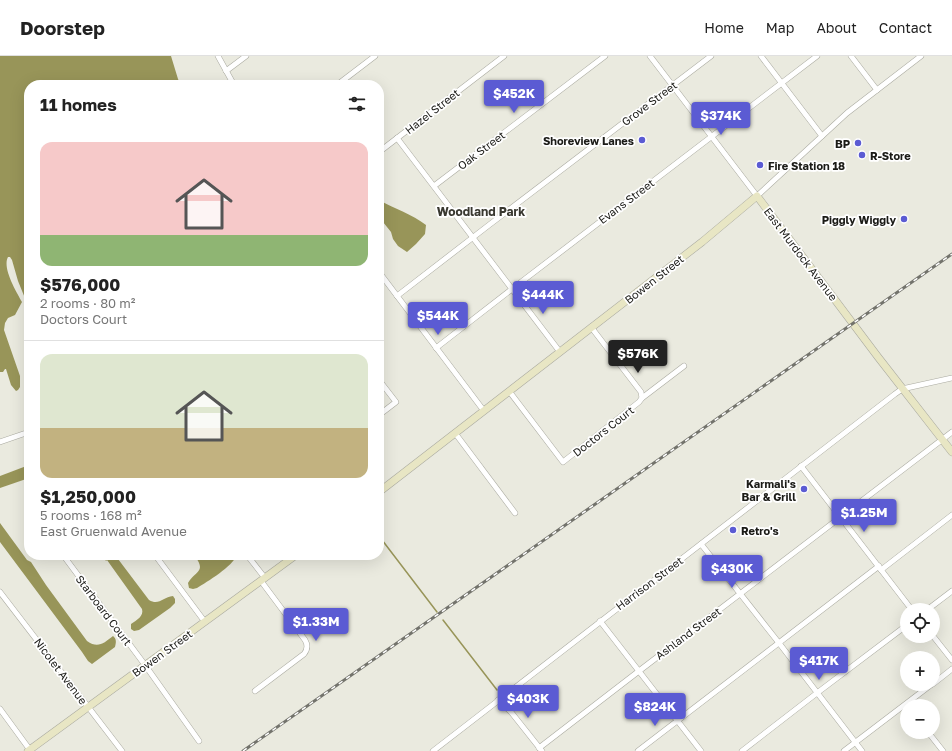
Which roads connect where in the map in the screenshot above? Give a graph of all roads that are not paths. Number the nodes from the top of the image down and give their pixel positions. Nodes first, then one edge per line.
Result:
1 (218, 56) edge
2 (246, 56) edge
3 (375, 56) edge
4 (504, 56) edge
5 (605, 56) edge
6 (650, 56) edge
7 (711, 56) edge
8 (761, 56) edge
9 (817, 56) edge
10 (851, 56) edge
11 (921, 56) edge
12 (226, 71) junction
13 (231, 80) edge
14 (344, 80) edge
15 (782, 83) junction
16 (672, 86) junction
17 (877, 90) junction
18 (822, 136) junction
19 (711, 137) junction
20 (397, 138) junction
21 (384, 148) edge
22 (434, 186) junction
23 (757, 196) junction
24 (473, 237) junction
25 (384, 279) edge
26 (512, 288) junction
27 (397, 296) junction
28 (592, 327) junction
29 (436, 348) junction
30 (560, 352) junction
31 (684, 366) dead end
32 (952, 378) edge
33 (384, 386) edge
34 (902, 389) junction
35 (509, 391) junction
36 (642, 398) junction
37 (384, 411) edge
38 (484, 411) junction
39 (952, 432) edge
40 (455, 433) junction
41 (24, 434) edge
42 (942, 439) junction
43 (0, 442) edge
44 (952, 452) edge
45 (801, 466) junction
46 (384, 485) edge
47 (515, 513) dead end
48 (952, 515) edge
49 (841, 517) junction
50 (701, 544) junction
51 (67, 560) edge
52 (159, 560) edge
53 (251, 560) edge
54 (289, 560) edge
55 (880, 568) junction
56 (263, 579) junction
57 (952, 591) edge
58 (0, 592) edge
59 (740, 593) junction
60 (907, 603) edge
61 (936, 603) edge
62 (600, 621) junction
63 (205, 622) junction
64 (900, 630) edge
65 (779, 643) junction
66 (939, 643) edge
67 (952, 660) edge
68 (145, 665) junction
69 (952, 669) edge
70 (639, 671) junction
71 (940, 678) edge
72 (255, 690) dead end
73 (924, 691) edge
74 (817, 693) junction
75 (914, 699) edge
76 (498, 700) junction
77 (88, 707) junction
78 (0, 709) edge
79 (900, 710) edge
80 (678, 720) junction
81 (934, 739) edge
82 (200, 741) dead end
83 (855, 742) junction
84 (541, 749) edge
85 (29, 750) edge
86 (122, 751) edge
87 (433, 751) edge
88 (638, 751) edge
89 (701, 751) edge
90 (742, 751) edge
91 (844, 751) edge
92 (862, 751) edge
93 (943, 751) edge

1 - 12 street
2 - 12 street
3 - 14 street
4 - 20 street, Hazel Street
5 - 22 street, Oak Street
6 - 16 street, East Murdock Avenue
7 - 16 street, Grove Street
8 - 15 street
9 - 15 street, Evans Street
10 - 17 street
11 - 17 street, Bowen Street
12 - 13 street
15 - 18 street
15 - 19 street, Evans Street
16 - 19 street, East Murdock Avenue
16 - 24 street, Grove Street
17 - 18 street, Bowen Street
18 - 23 street, Bowen Street
19 - 23 street, East Murdock Avenue
19 - 26 street, Evans Street
20 - 21 street, Hazel Street
20 - 22 street
22 - 24 street
23 - 28 main road, Bowen Street
23 - 34 main road, East Murdock Avenue
24 - 26 street
24 - 27 street, Grove Street
25 - 27 street
26 - 29 street, Evans Street
26 - 30 street
27 - 29 street
28 - 30 main road, Bowen Street
28 - 36 street, Doctors Court
29 - 38 street
30 - 35 main road, Bowen Street
31 - 36 street
32 - 34 street, Harrison Street
33 - 37 street
34 - 42 main road, East Murdock Avenue
34 - 45 street, Harrison Street
35 - 36 street, Doctors Court
35 - 38 main road, Bowen Street
38 - 40 main road, Bowen Street
39 - 42 street, Ashland Street
40 - 46 main road, Bowen Street
40 - 47 street
41 - 43 street
42 - 44 main road, East Murdock Avenue
42 - 49 street, Ashland Street
45 - 49 street
45 - 50 street, Harrison Street
48 - 55 street
49 - 55 street
49 - 59 street, Ashland Street
50 - 59 street
50 - 62 street, Harrison Street
51 - 68 street, Starboard Court
52 - 63 street
53 - 56 street
54 - 56 main road, Bowen Street
55 - 60 street
55 - 65 street
56 - 63 main road, Bowen Street
56 - 72 street
57 - 61 street
58 - 77 street, Nicolet Avenue
59 - 65 street
59 - 70 street, Ashland Street
62 - 70 street
62 - 76 street, Harrison Street
63 - 68 main road, Bowen Street
64 - 74 street
65 - 74 street
65 - 80 street
66 - 67 street
68 - 77 main road, Bowen Street
68 - 82 street, Starboard Court
69 - 71 street
70 - 80 street
70 - 84 street, Ashland Street
73 - 75 street
74 - 83 street
74 - 90 street
76 - 84 street
76 - 87 street, Harrison Street
77 - 85 main road, Bowen Street
77 - 86 street, Nicolet Avenue
78 - 85 street
79 - 83 street
80 - 88 street
80 - 89 street
81 - 93 street
83 - 91 street
83 - 92 street

